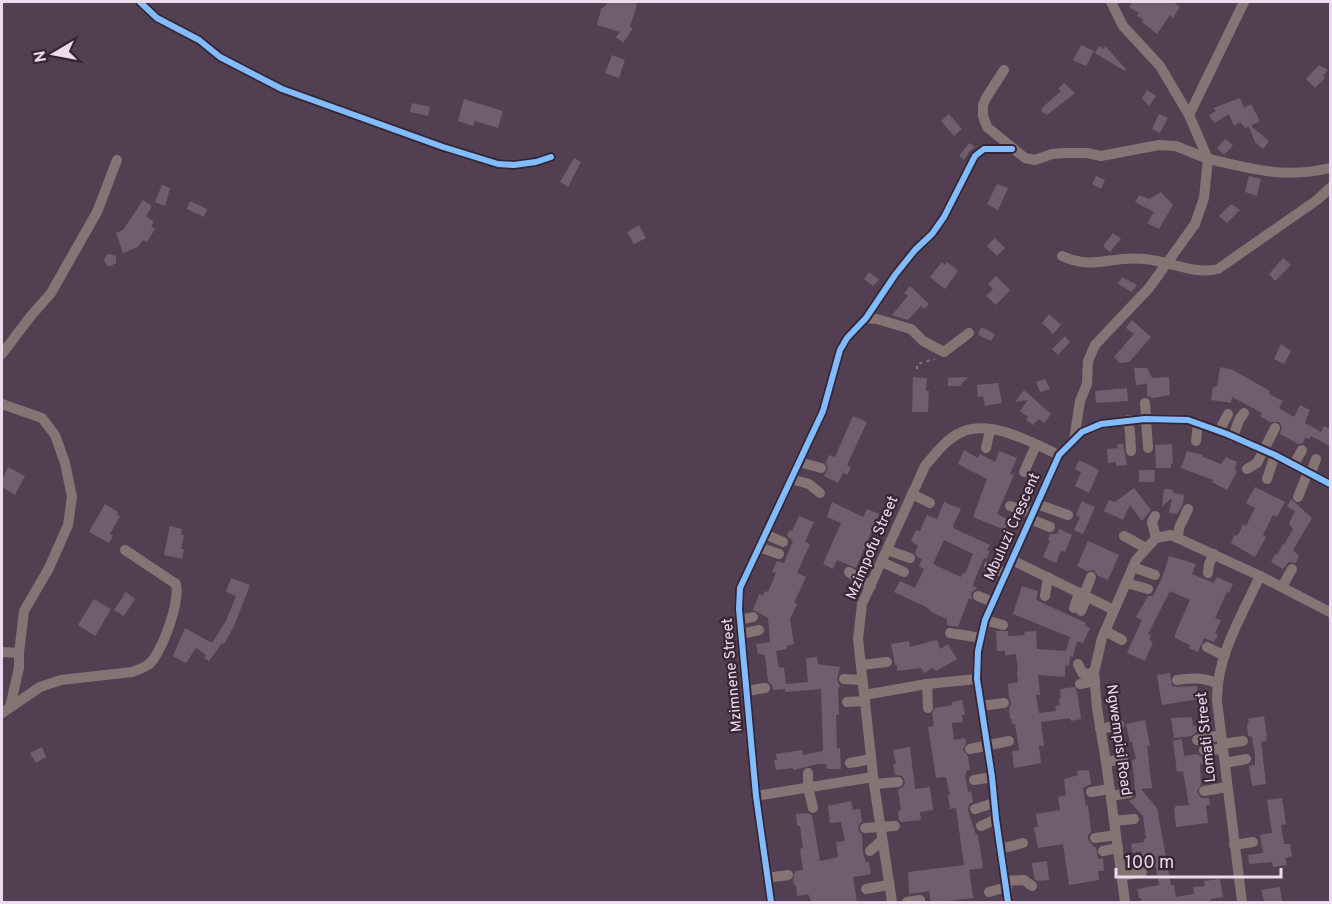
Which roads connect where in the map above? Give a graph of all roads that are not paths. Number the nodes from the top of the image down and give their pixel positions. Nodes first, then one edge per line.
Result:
1 (140, 2) edge
2 (1111, 2) edge
3 (1244, 2) edge
4 (1004, 70) dead end
5 (1188, 115) junction
6 (1012, 149) junction
7 (551, 157) dead end
8 (1208, 159) junction
9 (117, 160) dead end
10 (1330, 168) edge
11 (1330, 188) edge
12 (1062, 256) dead end
13 (1168, 263) junction
14 (866, 318) junction
15 (969, 333) dead end
16 (2, 354) edge
17 (1145, 403) dead end
18 (2, 404) edge
19 (1244, 413) dead end
20 (1228, 414) dead end
21 (1145, 418) junction
22 (1128, 420) junction
23 (1198, 423) junction
24 (1275, 428) dead end
25 (990, 430) junction
26 (1219, 431) junction
27 (1233, 437) junction
28 (1074, 440) junction
29 (1196, 441) dead end
30 (1036, 445) junction
31 (986, 448) dead end
32 (1148, 448) dead end
33 (1264, 450) junction
34 (1302, 450) dead end
35 (1131, 451) dead end
36 (1059, 455) junction
37 (1275, 455) junction
38 (1316, 459) dead end
39 (800, 462) junction
40 (1294, 464) junction
41 (821, 468) dead end
42 (1247, 469) dead end
43 (1024, 472) dead end
44 (1310, 473) junction
45 (791, 479) junction
46 (1267, 479) dead end
47 (1330, 484) edge
48 (820, 493) dead end
49 (912, 494) junction
50 (1298, 497) dead end
51 (930, 502) dead end
52 (1010, 506) dead end
53 (1188, 509) dead end
54 (1033, 512) junction
55 (1068, 516) dead end
56 (1155, 516) dead end
57 (1050, 528) dead end
58 (765, 534) junction
59 (1124, 536) dead end
60 (1156, 538) junction
61 (1178, 538) junction
62 (783, 542) dead end
63 (759, 547) junction
64 (1146, 548) junction
65 (125, 550) dead end
66 (887, 550) junction
67 (779, 554) dead end
68 (1214, 554) junction
69 (910, 558) dead end
70 (1012, 560) junction
71 (882, 562) junction
72 (989, 566) dead end
73 (1133, 567) junction
74 (1292, 569) dead end
75 (849, 572) dead end
76 (904, 572) dead end
77 (1208, 573) dead end
78 (1006, 574) junction
79 (1155, 575) dead end
80 (1260, 576) junction
81 (1048, 577) junction
82 (1091, 577) dead end
83 (1126, 583) junction
84 (871, 586) junction
85 (1282, 587) junction
86 (1148, 589) dead end
87 (1083, 595) junction
88 (978, 596) dead end
89 (1046, 596) dead end
90 (993, 602) junction
91 (1078, 609) dead end
92 (1114, 610) junction
93 (1330, 612) edge
94 (753, 617) dead end
95 (740, 620) junction
96 (985, 620) junction
97 (1003, 625) dead end
98 (759, 630) dead end
99 (1105, 632) junction
100 (950, 633) dead end
101 (741, 634) junction
102 (981, 638) junction
103 (1122, 640) dead end
104 (1207, 647) dead end
105 (2, 652) edge
106 (19, 653) junction
107 (1223, 656) junction
108 (886, 662) dead end
109 (1078, 664) dead end
110 (861, 665) junction
111 (944, 671) dead end
112 (1094, 677) junction
113 (844, 679) dead end
114 (862, 680) junction
115 (977, 680) junction
116 (1177, 680) dead end
117 (945, 682) junction
118 (1216, 683) junction
119 (927, 684) junction
120 (1080, 684) dead end
121 (765, 688) dead end
122 (747, 691) junction
123 (865, 698) junction
124 (847, 702) dead end
125 (1004, 703) dead end
126 (981, 706) junction
127 (928, 708) dead end
128 (6, 710) edge
129 (1119, 725) dead end
130 (1100, 729) junction
131 (1197, 740) dead end
132 (1009, 741) dead end
133 (1243, 741) dead end
134 (1222, 743) junction
135 (987, 745) junction
136 (970, 749) dead end
137 (1204, 750) dead end
138 (871, 759) junction
139 (1122, 759) dead end
140 (1246, 759) dead end
141 (1106, 762) junction
142 (850, 763) dead end
143 (1224, 763) junction
144 (807, 773) dead end
145 (992, 777) junction
146 (874, 780) junction
147 (974, 780) dead end
148 (898, 782) dead end
149 (1227, 787) junction
150 (808, 788) junction
151 (1204, 791) dead end
152 (1091, 792) dead end
153 (1110, 792) junction
154 (1129, 793) dead end
155 (756, 796) junction
156 (994, 803) junction
157 (813, 808) dead end
158 (975, 809) dead end
159 (996, 819) junction
160 (1134, 819) dead end
161 (1114, 821) junction
162 (895, 826) dead end
163 (981, 826) dead end
164 (865, 828) dead end
165 (880, 828) junction
166 (1116, 835) junction
167 (1095, 838) dead end
168 (882, 840) junction
169 (1253, 842) dead end
170 (1023, 843) dead end
171 (1234, 845) junction
172 (1118, 848) junction
173 (1000, 849) junction
174 (870, 851) dead end
175 (1103, 851) dead end
176 (1142, 872) dead end
177 (788, 875) dead end
178 (1121, 876) junction
179 (767, 878) junction
180 (1006, 884) junction
181 (889, 885) junction
182 (1032, 886) dead end
183 (866, 888) dead end
184 (989, 892) dead end
185 (1128, 898) edge
186 (920, 900) dead end
187 (1242, 902) edge
188 (771, 903) edge
189 (892, 903) edge
190 (907, 903) edge
191 (1008, 903) edge
192 (1235, 903) edge

1 - 7 street
2 - 5 street
3 - 5 street
4 - 6 street
5 - 8 street
6 - 8 street
6 - 14 street, Mzimnene Street
8 - 10 street
8 - 13 street
9 - 16 street
11 - 13 street
12 - 13 street
13 - 28 street
14 - 15 street
14 - 39 street, Mzimnene Street
17 - 21 street
18 - 106 street
19 - 27 street
20 - 26 street
21 - 22 street, Mbuluzi Crescent
21 - 23 street, Mbuluzi Crescent
21 - 32 street
22 - 28 street, Mbuluzi Crescent
22 - 35 street
23 - 26 street, Mbuluzi Crescent
23 - 29 street
24 - 33 street
25 - 30 street, Mzimpofu Street
25 - 31 street
25 - 49 street, Mzimpofu Street
26 - 27 street, Mbuluzi Crescent
27 - 33 street, Mbuluzi Crescent
28 - 36 street, Mbuluzi Crescent
30 - 36 street, Mzimpofu Street
30 - 43 street
33 - 37 street, Mbuluzi Crescent
33 - 42 street
34 - 40 street
36 - 54 street, Mbuluzi Crescent
37 - 40 street, Mbuluzi Crescent
37 - 46 street
38 - 44 street
39 - 41 street
39 - 45 street, Mzimnene Street
40 - 44 street, Mbuluzi Crescent
44 - 47 street, Mbuluzi Crescent
44 - 50 street
45 - 48 street
45 - 58 street, Mzimnene Street
49 - 51 street
49 - 66 street, Mzimpofu Street
52 - 54 street
53 - 61 street
54 - 55 street
54 - 57 street
54 - 70 street, Mbuluzi Crescent
56 - 60 street
58 - 62 street
58 - 63 street, Mzimnene Street
59 - 64 street
60 - 61 street
60 - 64 street, Ngwempisi Road
61 - 68 street
63 - 67 street
63 - 95 street, Mzimnene Street
64 - 73 street, Ngwempisi Road
65 - 128 street
66 - 69 street
66 - 71 street, Mzimpofu Street
68 - 77 street
68 - 80 street
70 - 78 street, Mbuluzi Crescent
70 - 81 street
71 - 76 street
71 - 84 street, Mzimpofu Street
72 - 78 street
73 - 79 street
73 - 83 street, Ngwempisi Road
74 - 85 street
75 - 84 street
78 - 90 street, Mbuluzi Crescent
80 - 85 street
80 - 107 street, Lomati Street
81 - 87 street
81 - 89 street
82 - 87 street
83 - 86 street
83 - 92 street, Ngwempisi Road
84 - 110 street, Mzimpofu Street
85 - 93 street
87 - 91 street
87 - 92 street
88 - 90 street
90 - 96 street, Mbuluzi Crescent
92 - 99 street, Ngwempisi Road
94 - 95 street
95 - 101 street, Mzimnene Street
96 - 97 street
96 - 102 street, Mbuluzi Crescent
98 - 101 street
99 - 103 street
99 - 112 street, Ngwempisi Road
100 - 102 street
101 - 122 street, Mzimnene Street
102 - 115 street, Mbuluzi Crescent
104 - 107 street
105 - 106 street
106 - 128 street
107 - 118 street, Lomati Street
108 - 110 street
109 - 112 street
110 - 114 street, Mzimpofu Street
111 - 117 street
112 - 120 street
112 - 130 street, Ngwempisi Road
113 - 114 street
114 - 123 street, Mzimpofu Street
115 - 117 street
115 - 126 street, Mbuluzi Crescent
116 - 118 street
117 - 119 street
118 - 134 street, Lomati Street
119 - 123 street
119 - 127 street
121 - 122 street
122 - 155 street, Mzimnene Street
123 - 124 street
123 - 138 street, Mzimpofu Street
125 - 126 street
126 - 135 street, Mbuluzi Crescent
129 - 130 street
130 - 141 street, Ngwempisi Road
131 - 134 street
132 - 135 street
133 - 134 street
134 - 137 street
134 - 143 street, Lomati Street
135 - 136 street
135 - 145 street, Mbuluzi Crescent
138 - 142 street
138 - 146 street, Mzimpofu Street
139 - 141 street
140 - 143 street
141 - 153 street, Ngwempisi Road
143 - 149 street, Lomati Street
144 - 150 street
145 - 147 street
145 - 156 street, Mbuluzi Crescent
146 - 148 street
146 - 150 street
146 - 165 street, Mzimpofu Street
149 - 151 street
149 - 171 street, Lomati Street
150 - 155 street
150 - 157 street
152 - 153 street
153 - 154 street
153 - 161 street, Ngwempisi Road
155 - 179 street, Mzimnene Street
156 - 158 street
156 - 159 street, Mbuluzi Crescent
159 - 163 street
159 - 173 street, Mbuluzi Crescent
160 - 161 street
161 - 166 street, Ngwempisi Road
162 - 165 street
164 - 165 street
165 - 168 street, Mzimpofu Street
166 - 167 street
166 - 172 street, Ngwempisi Road
168 - 174 street
168 - 181 street, Mzimpofu Street
169 - 171 street
170 - 173 street
171 - 187 street, Lomati Street
172 - 175 street
172 - 178 street, Ngwempisi Road
173 - 180 street, Mbuluzi Crescent
176 - 178 street
177 - 179 street
178 - 185 street, Ngwempisi Road
179 - 188 street, Mzimnene Street
180 - 182 street
180 - 184 street
180 - 191 street, Mbuluzi Crescent
181 - 183 street
181 - 189 street, Mzimpofu Street
186 - 190 street
187 - 192 street

